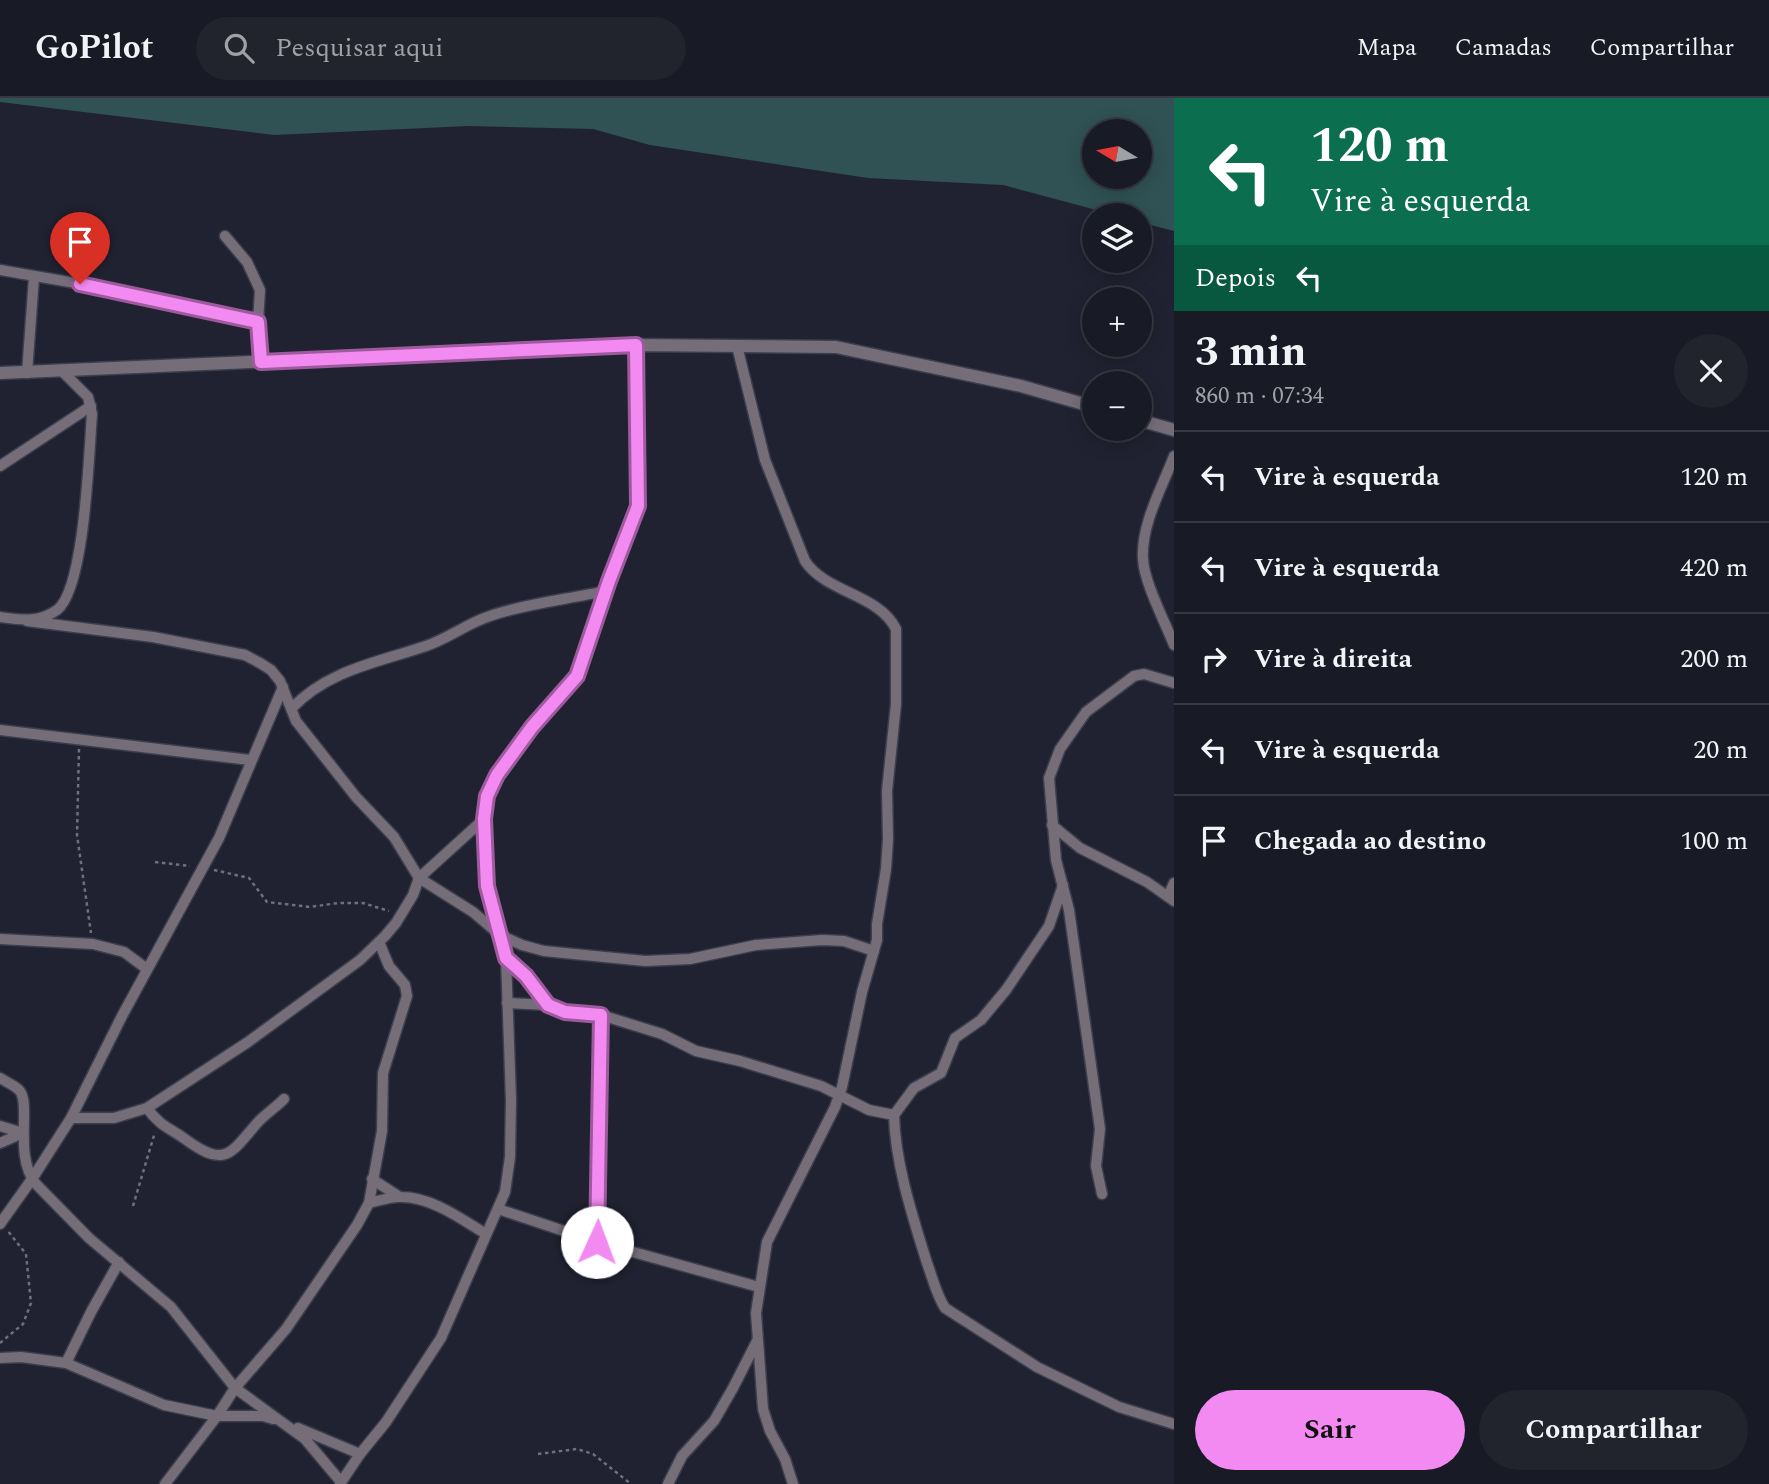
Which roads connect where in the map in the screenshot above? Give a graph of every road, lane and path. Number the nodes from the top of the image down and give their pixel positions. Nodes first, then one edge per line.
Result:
1 (225, 236) dead end
2 (0, 270) edge
3 (34, 277) junction
4 (258, 322) junction
5 (636, 345) junction
6 (737, 346) junction
7 (261, 362) junction
8 (63, 372) junction
9 (0, 373) edge
10 (27, 373) junction
11 (1082, 404) edge
12 (91, 405) junction
13 (1152, 424) edge
14 (1174, 430) edge
15 (1174, 456) edge
16 (0, 466) edge
17 (605, 591) junction
18 (0, 617) edge
19 (27, 621) junction
20 (1174, 645) edge
21 (1174, 683) edge
22 (283, 687) junction
23 (292, 708) junction
24 (0, 730) edge
25 (79, 740) junction
26 (250, 760) junction
27 (484, 819) junction
28 (1052, 825) junction
29 (155, 862) dead end
30 (202, 867) junction
31 (419, 878) junction
32 (1174, 883) edge
33 (1063, 885) junction
34 (1171, 898) edge
35 (405, 906) junction
36 (500, 935) junction
37 (0, 939) edge
38 (379, 942) junction
39 (93, 944) junction
40 (874, 951) junction
41 (506, 958) junction
42 (147, 969) junction
43 (507, 1003) junction
44 (548, 1005) junction
45 (601, 1015) junction
46 (0, 1078) edge
47 (839, 1097) junction
48 (284, 1100) dead end
49 (147, 1108) junction
50 (894, 1115) junction
51 (71, 1118) junction
52 (157, 1122) junction
53 (0, 1126) edge
54 (23, 1133) junction
55 (0, 1143) edge
56 (32, 1179) junction
57 (372, 1179) junction
58 (1102, 1194) dead end
59 (398, 1196) junction
60 (369, 1203) junction
61 (133, 1206) dead end
62 (498, 1209) junction
63 (1, 1223) edge
64 (486, 1234) junction
65 (597, 1242) junction
66 (119, 1262) junction
67 (759, 1287) junction
68 (758, 1339) junction
69 (0, 1343) edge
70 (0, 1358) edge
71 (66, 1363) junction
72 (235, 1388) junction
73 (217, 1416) junction
74 (284, 1422) junction
75 (1174, 1424) edge
76 (360, 1454) junction
77 (538, 1454) dead end
78 (341, 1483) edge
79 (165, 1484) edge
80 (631, 1484) edge
81 (668, 1484) edge
82 (793, 1484) edge

1 - 4 street
2 - 3 street
3 - 4 street
3 - 10 street
4 - 7 street
5 - 6 street
5 - 7 street
5 - 17 street
6 - 11 street
6 - 40 street
7 - 8 street
8 - 10 street
8 - 12 street
9 - 10 street
12 - 16 street
12 - 19 street
13 - 14 street
15 - 20 street
17 - 23 street
17 - 27 street
18 - 19 street
19 - 22 street
21 - 28 street
22 - 23 street
22 - 26 street
23 - 31 street
24 - 25 street
25 - 26 street
25 - 39 path
26 - 30 street
27 - 31 street
27 - 36 street
28 - 33 street
28 - 34 street
29 - 30 path
30 - 35 path
30 - 42 street
31 - 35 street
31 - 36 street
32 - 34 street
33 - 50 street
33 - 58 street
35 - 38 street
36 - 40 street
36 - 41 street
37 - 39 street
38 - 49 street
38 - 57 street
39 - 42 street
40 - 47 street
41 - 43 street
41 - 44 street
42 - 51 street
43 - 44 street
43 - 62 street
44 - 45 street
45 - 47 street
45 - 65 street
46 - 54 street
47 - 50 street
47 - 67 street
48 - 52 street
49 - 51 street
49 - 52 street
50 - 75 street
51 - 56 street
52 - 61 path
53 - 54 street
54 - 55 street
54 - 56 street
56 - 63 street
56 - 66 street
57 - 59 street
57 - 60 street
59 - 60 street
59 - 64 street
60 - 72 street
62 - 64 street
62 - 65 street
63 - 69 path
64 - 76 street
65 - 67 street
66 - 71 street
66 - 72 street
67 - 68 street
68 - 81 street
68 - 82 street
70 - 71 street
71 - 73 street
72 - 73 street
72 - 74 street
73 - 74 street
73 - 79 street
74 - 76 street
74 - 78 street
76 - 78 street
77 - 80 path

